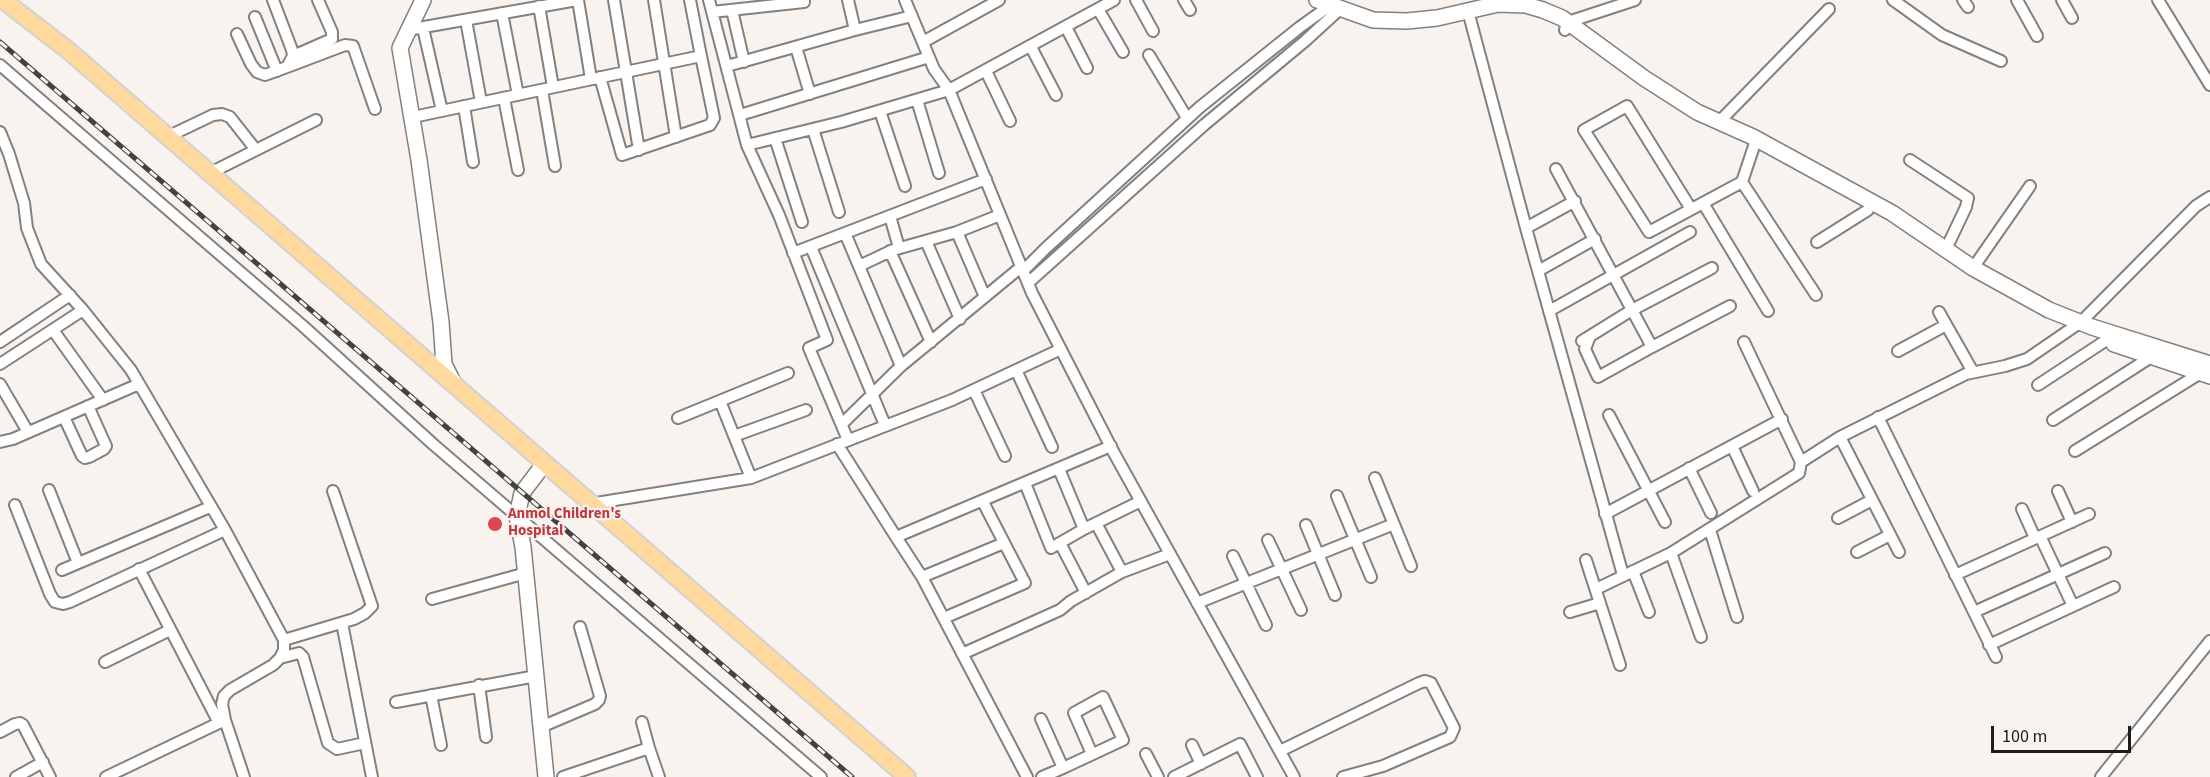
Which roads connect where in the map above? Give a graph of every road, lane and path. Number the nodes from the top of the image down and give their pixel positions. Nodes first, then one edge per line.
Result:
1 (3, 0) edge
2 (273, 0) edge
3 (318, 0) edge
4 (423, 0) edge
5 (578, 0) edge
6 (614, 0) edge
7 (654, 0) edge
8 (690, 0) edge
9 (709, 0) edge
10 (804, 0) edge
11 (848, 0) edge
12 (905, 0) edge
13 (999, 0) edge
14 (1114, 0) edge
15 (1136, 0) edge
16 (1317, 0) edge
17 (1635, 0) edge
18 (1893, 0) edge
19 (2017, 0) edge
20 (2062, 0) edge
21 (2158, 0) edge
22 (1336, 5) edge
23 (539, 6) junction
24 (1098, 9) junction
25 (1829, 9) dead end
26 (732, 10) junction
27 (1468, 11) junction
28 (712, 12) junction
29 (502, 13) junction
30 (912, 16) junction
31 (255, 17) dead end
32 (2072, 18) dead end
33 (466, 20) junction
34 (1567, 26) junction
35 (1066, 27) junction
36 (423, 28) junction
37 (407, 30) junction
38 (855, 30) junction
39 (1153, 31) dead end
40 (237, 34) dead end
41 (2037, 36) dead end
42 (923, 42) junction
43 (796, 47) junction
44 (1031, 47) junction
45 (1123, 52) dead end
46 (1149, 55) dead end
47 (293, 56) junction
48 (701, 56) junction
49 (929, 57) junction
50 (2001, 61) dead end
51 (744, 62) junction
52 (664, 64) junction
53 (0, 65) edge
54 (727, 66) junction
55 (1087, 68) dead end
56 (282, 69) junction
57 (986, 71) junction
58 (626, 72) junction
59 (2208, 77) edge
60 (596, 78) junction
61 (548, 88) junction
62 (949, 90) junction
63 (810, 94) junction
64 (518, 95) junction
65 (1056, 95) dead end
66 (504, 98) junction
67 (917, 100) junction
68 (481, 102) junction
69 (464, 106) junction
70 (375, 109) dead end
71 (442, 111) junction
72 (880, 111) junction
73 (740, 115) junction
74 (413, 117) junction
75 (1187, 118) junction
76 (316, 120) dead end
77 (1010, 121) dead end
78 (1719, 122) junction
79 (813, 129) junction
80 (0, 132) edge
81 (167, 137) junction
82 (676, 137) junction
83 (775, 138) junction
84 (1747, 141) junction
85 (747, 145) junction
86 (256, 150) junction
87 (639, 150) junction
88 (1910, 160) dead end
89 (473, 162) dead end
90 (555, 166) dead end
91 (1556, 169) dead end
92 (518, 170) dead end
93 (210, 173) junction
94 (939, 173) dead end
95 (986, 179) junction
96 (1742, 182) junction
97 (905, 186) dead end
98 (2030, 186) dead end
99 (2210, 196) edge
100 (1575, 201) junction
101 (1703, 203) junction
102 (1691, 209) junction
103 (1868, 210) junction
104 (839, 213) dead end
105 (1000, 215) junction
106 (890, 216) junction
107 (802, 222) dead end
108 (1526, 228) junction
109 (957, 232) junction
110 (1690, 232) dead end
111 (845, 233) junction
112 (1595, 239) junction
113 (926, 241) junction
114 (1817, 242) dead end
115 (811, 247) junction
116 (1946, 249) junction
117 (895, 250) junction
118 (793, 253) junction
119 (859, 266) junction
120 (1712, 268) dead end
121 (1973, 268) junction
122 (1022, 269) junction
123 (1538, 271) junction
124 (1613, 274) junction
125 (1028, 283) junction
126 (70, 295) junction
127 (1816, 296) dead end
128 (985, 297) junction
129 (1730, 306) dead end
130 (83, 310) junction
131 (1632, 310) junction
132 (1549, 311) junction
133 (1768, 311) dead end
134 (1939, 312) dead end
135 (960, 319) junction
136 (2077, 325) junction
137 (1946, 326) junction
138 (52, 330) junction
139 (2105, 341) junction
140 (0, 342) edge
141 (931, 342) junction
142 (1744, 342) dead end
143 (1652, 347) junction
144 (1061, 349) junction
145 (1898, 351) dead end
146 (2151, 357) junction
147 (0, 364) edge
148 (901, 366) junction
149 (2205, 369) edge
150 (1016, 370) junction
151 (1973, 372) junction
152 (788, 373) dead end
153 (0, 384) edge
154 (139, 384) junction
155 (2038, 385) dead end
156 (456, 388) junction
157 (974, 390) junction
158 (872, 394) junction
159 (103, 400) junction
160 (720, 401) junction
161 (88, 406) junction
162 (806, 410) dead end
163 (1609, 415) dead end
164 (64, 417) junction
165 (678, 417) dead end
166 (1878, 417) junction
167 (1782, 419) junction
168 (2053, 420) dead end
169 (843, 424) junction
170 (885, 425) junction
171 (28, 432) junction
172 (734, 436) junction
173 (1839, 437) junction
174 (0, 442) edge
175 (842, 442) junction
176 (1111, 446) junction
177 (1732, 446) junction
178 (1052, 447) dead end
179 (2075, 451) dead end
180 (1005, 456) dead end
181 (1801, 462) junction
182 (544, 464) junction
183 (1689, 468) junction
184 (1059, 469) junction
185 (751, 478) junction
186 (1375, 478) dead end
187 (1025, 483) junction
188 (49, 490) dead end
189 (1648, 490) junction
190 (333, 491) dead end
191 (1753, 491) dead end
192 (2058, 491) dead end
193 (1337, 496) dead end
194 (1872, 500) junction
195 (1141, 501) junction
196 (983, 502) junction
197 (590, 504) junction
198 (15, 505) dead end
199 (210, 507) junction
200 (2022, 509) dead end
201 (1711, 513) dead end
202 (1605, 514) junction
203 (2089, 514) dead end
204 (517, 516) junction
205 (1838, 518) dead end
206 (1665, 522) dead end
207 (2072, 522) junction
208 (1096, 523) junction
209 (1394, 524) junction
210 (1306, 525) dead end
211 (1084, 529) junction
212 (225, 530) junction
213 (1710, 530) junction
214 (1890, 535) junction
215 (896, 537) junction
216 (2038, 537) junction
217 (1268, 540) dead end
218 (1356, 540) junction
219 (1004, 543) junction
220 (1060, 543) junction
221 (1857, 552) dead end
222 (1899, 552) dead end
223 (1671, 553) junction
224 (2105, 553) dead end
225 (1170, 554) junction
226 (1318, 555) junction
227 (1233, 556) dead end
228 (1586, 560) dead end
229 (78, 563) junction
230 (1411, 566) dead end
231 (139, 569) junction
232 (1282, 569) junction
233 (62, 570) dead end
234 (1122, 572) junction
235 (526, 573) junction
236 (1625, 574) junction
237 (2058, 574) junction
238 (1955, 575) junction
239 (1371, 576) dead end
240 (922, 577) junction
241 (1247, 584) junction
242 (2114, 587) dead end
243 (1596, 589) junction
244 (1086, 593) junction
245 (1335, 595) dead end
246 (432, 599) dead end
247 (1197, 603) junction
248 (1600, 603) junction
249 (2073, 606) junction
250 (1301, 610) dead end
251 (1570, 612) dead end
252 (1649, 612) dead end
253 (1974, 612) junction
254 (1737, 617) dead end
255 (944, 618) junction
256 (342, 623) junction
257 (1266, 625) dead end
258 (580, 627) dead end
259 (171, 630) junction
260 (1701, 637) dead end
261 (284, 640) junction
262 (2210, 641) edge
263 (1989, 645) junction
264 (962, 654) junction
265 (1996, 657) dead end
266 (280, 658) junction
267 (105, 662) dead end
268 (1620, 665) dead end
269 (536, 676) junction
270 (479, 685) junction
271 (431, 695) junction
272 (396, 702) dead end
273 (1041, 719) dead end
274 (222, 722) junction
275 (642, 722) dead end
276 (541, 727) junction
277 (0, 732) edge
278 (486, 737) dead end
279 (365, 743) junction
280 (441, 745) dead end
281 (1192, 745) dead end
282 (649, 748) junction
283 (1280, 751) junction
284 (1092, 754) junction
285 (1146, 754) dead end
286 (43, 762) junction
287 (1201, 764) junction
288 (1063, 768) junction
289 (16, 777) edge
290 (50, 777) edge
291 (106, 777) edge
292 (244, 777) edge
293 (372, 777) edge
294 (546, 777) edge
295 (563, 777) edge
296 (659, 777) edge
297 (821, 777) edge
298 (907, 777) edge
299 (1026, 777) edge
300 (1042, 777) edge
301 (1158, 777) edge
302 (1174, 777) edge
303 (1257, 777) edge
304 (1294, 777) edge
305 (1343, 777) edge
306 (2101, 777) edge

1 - 81 main road
2 - 47 street
3 - 47 street
4 - 37 street
5 - 23 street
5 - 60 street
6 - 58 street
7 - 52 street
8 - 48 street
9 - 28 street
10 - 26 street
11 - 38 street
12 - 30 street
13 - 42 street
14 - 24 street
15 - 39 street
16 - 22 street
17 - 34 street
18 - 50 street
19 - 41 street
20 - 32 street
21 - 59 street
22 - 27 street
22 - 75 street
22 - 125 street
23 - 29 street
23 - 61 street
24 - 35 street
24 - 45 street
25 - 78 street
26 - 28 street
26 - 51 street
27 - 34 street
27 - 108 street
28 - 54 street
29 - 33 street
29 - 64 street
30 - 38 street
30 - 42 street
31 - 56 street
33 - 36 street
33 - 68 street
34 - 78 street
34 - 84 street
35 - 44 street
35 - 55 street
36 - 37 street
36 - 71 street
37 - 74 street
38 - 43 street
40 - 56 street
42 - 49 street
43 - 51 street
43 - 63 street
44 - 57 street
44 - 65 street
46 - 75 street
47 - 56 street
48 - 52 street
48 - 82 street
49 - 62 street
49 - 63 street
51 - 54 street
52 - 58 street
52 - 82 street
53 - 204 street
54 - 73 street
56 - 70 street
57 - 62 street
57 - 77 street
58 - 60 street
58 - 87 street
60 - 61 street
60 - 87 street
61 - 64 street
61 - 90 street
62 - 67 street
62 - 95 street
63 - 73 street
64 - 66 street
66 - 68 street
66 - 92 street
67 - 72 street
67 - 94 street
68 - 69 street
69 - 71 street
69 - 89 street
71 - 74 street
72 - 79 street
72 - 97 street
73 - 85 street
74 - 156 street
75 - 122 street
76 - 86 street
78 - 84 street
79 - 83 street
79 - 104 street
80 - 126 street
81 - 86 street
81 - 93 main road
82 - 87 street
83 - 85 street
83 - 107 street
84 - 96 street
84 - 103 street
84 - 116 street
85 - 118 street
86 - 93 street
88 - 116 street
91 - 100 street
93 - 156 main road
95 - 105 street
95 - 106 street
96 - 101 street
96 - 127 street
98 - 121 street
99 - 136 street
100 - 108 street
100 - 112 street
101 - 102 street
101 - 133 street
102 - 102 street
103 - 114 street
103 - 136 street
105 - 109 street
105 - 122 street
106 - 111 street
106 - 117 street
108 - 123 street
109 - 113 street
109 - 128 street
110 - 124 street
111 - 115 street
111 - 119 street
112 - 123 street
112 - 124 street
113 - 117 street
113 - 135 street
115 - 118 street
115 - 158 street
116 - 121 street
117 - 119 street
117 - 141 street
118 - 169 street
119 - 148 street
120 - 131 street
121 - 136 street
122 - 125 street
122 - 128 street
123 - 132 street
124 - 131 street
124 - 132 street
125 - 144 street
126 - 130 street
126 - 140 street
128 - 135 street
129 - 143 street
130 - 138 street
130 - 154 street
131 - 143 street
131 - 143 street
132 - 202 street
134 - 137 street
135 - 141 street
136 - 139 street
136 - 149 street
136 - 151 street
137 - 145 street
137 - 151 street
138 - 147 street
138 - 159 street
139 - 146 street
139 - 155 street
141 - 148 street
142 - 167 street
144 - 150 street
144 - 176 street
146 - 149 street
146 - 168 street
148 - 158 street
149 - 179 street
150 - 157 street
150 - 178 street
151 - 166 street
152 - 160 street
153 - 171 street
154 - 159 street
154 - 199 street
156 - 182 main road
157 - 170 street
157 - 180 street
158 - 169 street
158 - 170 street
159 - 161 street
160 - 165 street
160 - 172 street
161 - 164 street
161 - 164 street
162 - 172 street
163 - 189 street
164 - 171 street
166 - 173 street
166 - 238 street
167 - 177 street
167 - 181 street
169 - 175 street
170 - 175 street
171 - 174 street
172 - 185 street
173 - 181 street
173 - 194 street
175 - 185 street
175 - 215 street
176 - 184 street
176 - 195 street
177 - 183 street
177 - 191 street
181 - 213 street
182 - 197 main road
182 - 204 street
183 - 189 street
183 - 201 street
184 - 187 street
184 - 211 street
185 - 197 street
186 - 209 street
187 - 196 street
187 - 220 street
188 - 229 street
189 - 202 street
189 - 206 street
190 - 256 street
192 - 207 street
193 - 218 street
194 - 205 street
194 - 214 street
195 - 208 street
195 - 225 street
196 - 215 street
196 - 219 street
197 - 298 main road
198 - 231 street
199 - 212 street
199 - 229 street
200 - 216 street
202 - 236 street
203 - 207 street
204 - 235 street
204 - 297 street
207 - 216 street
208 - 211 street
208 - 234 street
209 - 218 street
209 - 230 street
210 - 226 street
211 - 220 street
212 - 231 street
212 - 261 street
213 - 223 street
213 - 254 street
214 - 221 street
214 - 222 street
215 - 240 street
216 - 237 street
216 - 238 street
217 - 232 street
218 - 226 street
218 - 239 street
219 - 240 street
219 - 255 street
220 - 244 street
223 - 236 street
223 - 260 street
224 - 237 street
225 - 234 street
225 - 247 street
226 - 232 street
226 - 245 street
227 - 241 street
228 - 243 street
229 - 233 street
231 - 259 street
232 - 241 street
232 - 250 street
234 - 244 street
235 - 246 street
235 - 269 street
236 - 243 street
236 - 252 street
237 - 249 street
237 - 253 street
238 - 253 street
240 - 255 street
241 - 247 street
241 - 257 street
242 - 249 street
243 - 248 street
244 - 264 street
247 - 283 street
248 - 251 street
248 - 268 street
249 - 263 street
253 - 263 street
255 - 264 street
256 - 261 street
256 - 279 street
258 - 276 street
259 - 267 street
259 - 274 street
261 - 266 street
262 - 306 street
263 - 265 street
264 - 299 street
266 - 274 street
266 - 279 street
269 - 270 street
269 - 276 street
270 - 271 street
270 - 278 street
271 - 272 street
271 - 280 street
273 - 288 street
274 - 291 street
274 - 292 street
275 - 282 street
276 - 294 street
277 - 286 street
279 - 293 street
281 - 287 street
282 - 295 street
282 - 296 street
283 - 304 street
283 - 305 street
284 - 284 street
284 - 288 street
285 - 301 street
286 - 289 street
286 - 290 street
287 - 302 street
287 - 303 street
288 - 300 street

